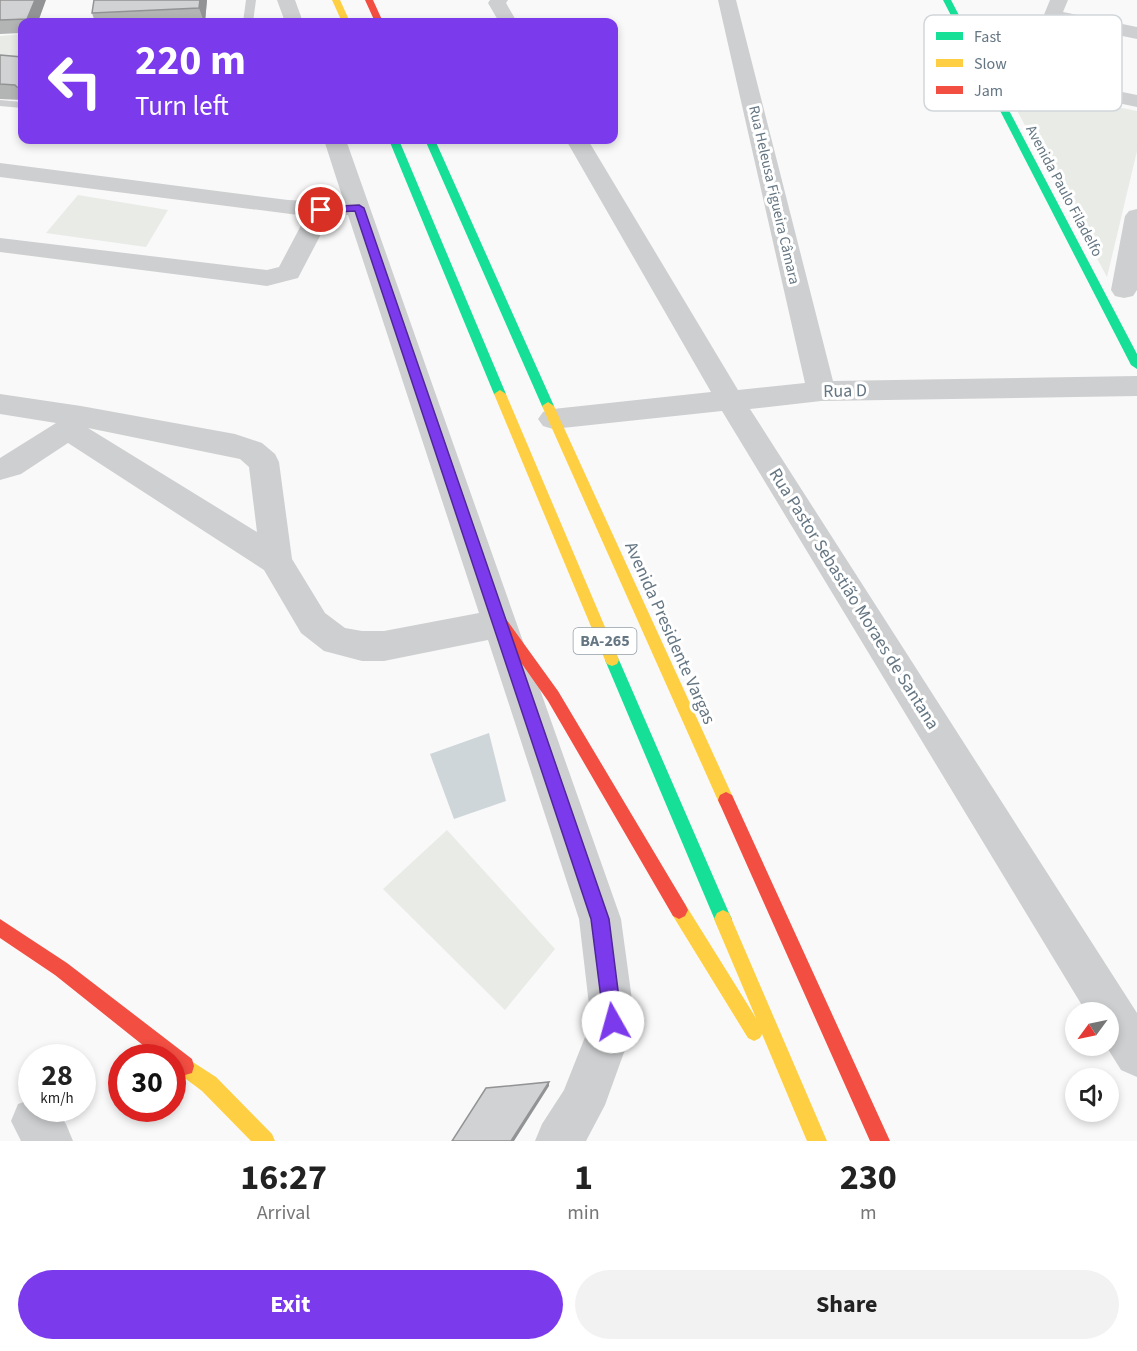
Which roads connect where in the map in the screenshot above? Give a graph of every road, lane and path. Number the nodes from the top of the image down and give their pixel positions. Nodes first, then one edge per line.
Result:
1 (251, 0) edge
2 (286, 0) edge
3 (336, 0) edge
4 (369, 0) edge
5 (728, 0) edge
6 (946, 0) edge
7 (498, 2) edge
8 (1056, 8) edge
9 (954, 15) edge
10 (1079, 15) edge
11 (249, 18) edge
12 (293, 18) edge
13 (344, 18) edge
14 (377, 18) edge
15 (506, 18) edge
16 (1122, 28) edge
17 (1137, 33) edge
18 (1122, 98) edge
19 (1137, 101) edge
20 (0, 103) edge
21 (18, 105) edge
22 (1003, 111) edge
23 (336, 144) edge
24 (396, 144) edge
25 (432, 144) edge
26 (579, 144) edge
27 (0, 170) edge
28 (359, 208) junction
29 (321, 210) junction
30 (1137, 216) edge
31 (0, 245) edge
32 (1093, 281) junction
33 (1131, 291) edge
34 (1136, 359) edge
35 (1137, 386) edge
36 (820, 390) junction
37 (730, 400) junction
38 (0, 404) edge
39 (554, 419) junction
40 (75, 422) junction
41 (0, 469) edge
42 (276, 561) junction
43 (501, 623) junction
44 (2, 933) edge
45 (1137, 1054) edge
46 (808, 1119) junction
47 (265, 1141) edge
48 (559, 1141) edge
49 (818, 1141) edge
50 (880, 1141) edge

1 - 11 lane
2 - 12 street
3 - 13 main road
4 - 14 main road
5 - 36 street, Rua Heleusa Figueira Câmara
6 - 9 main road, Avenida Paulo Filadelfo
7 - 15 street
8 - 10 street
16 - 17 street
18 - 19 street
20 - 21 lane
22 - 32 main road, Avenida Paulo Filadelfo
23 - 28 street
24 - 46 main road, BA-265
25 - 39 main road, Avenida Presidente Vargas
26 - 37 street, Rua Pastor Sebastião Moraes de Santana
27 - 29 street
28 - 29 street
28 - 43 street
29 - 31 street
30 - 33 street
32 - 33 street
32 - 34 main road, Avenida Paulo Filadelfo
35 - 36 street, Rua D
36 - 37 street, Rua D
37 - 39 street, Rua D
37 - 45 street, Rua Pastor Sebastião Moraes de Santana
38 - 40 street
39 - 50 main road, Avenida Presidente Vargas
40 - 41 street
40 - 42 street
40 - 42 street
42 - 43 street
43 - 46 main road
43 - 48 street
44 - 47 main road
46 - 49 main road, BA-265

